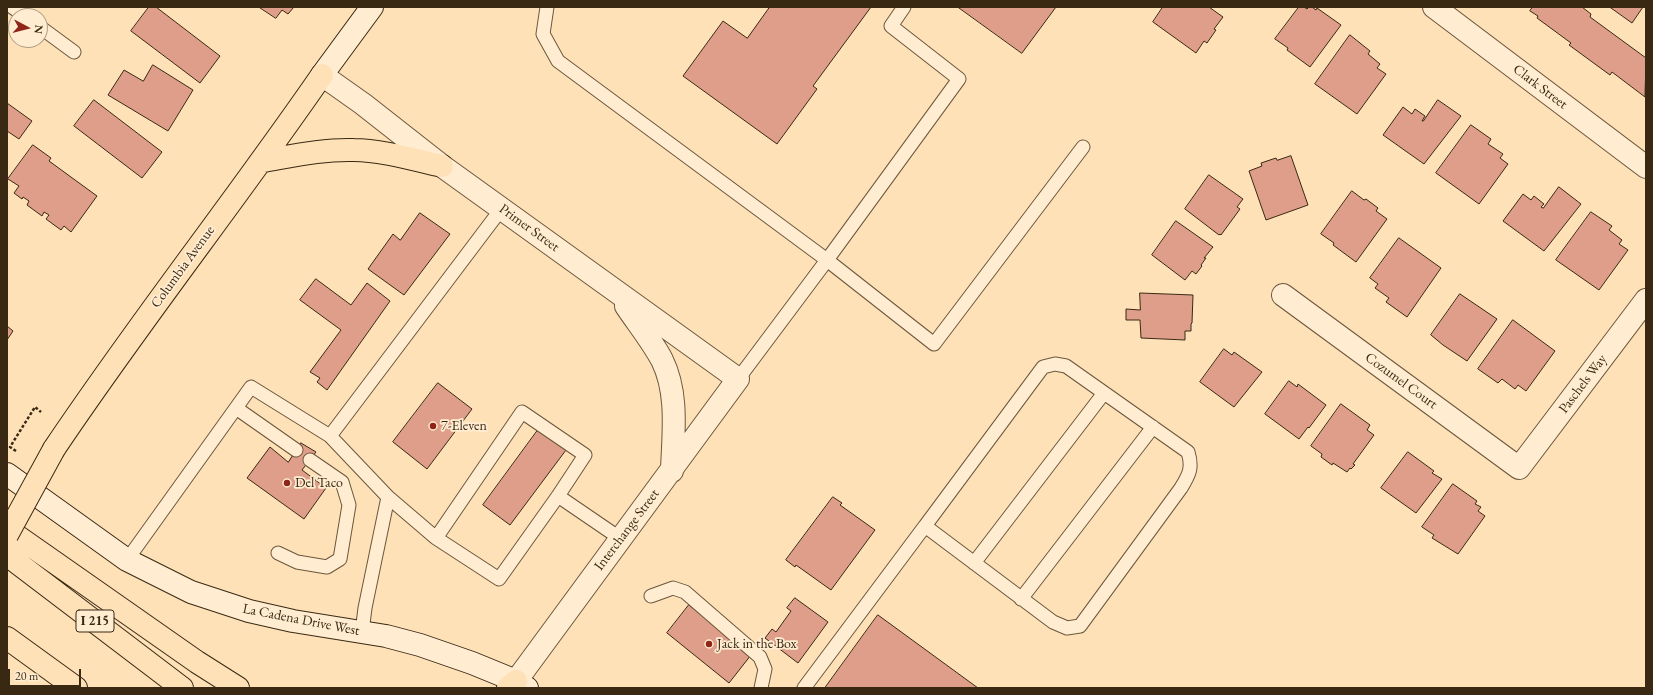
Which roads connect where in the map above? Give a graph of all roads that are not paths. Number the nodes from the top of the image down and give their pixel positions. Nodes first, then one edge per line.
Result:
1 (372, 7) edge
2 (546, 7) edge
3 (904, 7) edge
4 (1434, 7) edge
5 (48, 33) edge
6 (74, 52) dead end
7 (322, 75) junction
8 (1083, 147) dead end
9 (262, 161) junction
10 (442, 166) junction
11 (1646, 167) edge
12 (502, 208) junction
13 (827, 260) junction
14 (618, 294) junction
15 (1283, 295) dead end
16 (1646, 300) edge
17 (738, 379) junction
18 (1104, 393) junction
19 (236, 408) junction
20 (1153, 427) junction
21 (330, 436) junction
22 (296, 450) dead end
23 (310, 460) dead end
24 (1519, 468) joint
25 (672, 471) junction
26 (7, 474) edge
27 (558, 496) junction
28 (388, 497) junction
29 (925, 526) junction
30 (7, 529) edge
31 (7, 535) edge
32 (436, 538) junction
33 (621, 539) junction
34 (278, 553) dead end
35 (7, 555) edge
36 (126, 560) junction
37 (974, 563) junction
38 (651, 596) dead end
39 (1021, 599) junction
40 (362, 632) junction
41 (7, 638) edge
42 (517, 686) edge
43 (76, 688) edge
44 (182, 688) edge
45 (238, 688) edge
46 (761, 688) edge
47 (804, 688) edge

1 - 7 street, Columbia Avenue
2 - 13 lane
3 - 13 lane
4 - 11 street, Clark Street
5 - 6 lane
7 - 9 main road, Columbia Avenue
7 - 10 street, Primer Street
8 - 13 lane
9 - 10 main road
9 - 31 main road, Columbia Avenue, bridge
10 - 12 street, Primer Street
12 - 14 street, Primer Street
12 - 21 lane
13 - 17 lane
14 - 17 street, Primer Street
14 - 25 street
15 - 24 street, Cozumel Court
16 - 24 street, Paschels Way
17 - 25 street, Interchange Street
18 - 20 lane
18 - 29 lane
18 - 37 lane
19 - 21 lane
19 - 22 lane
19 - 36 lane
20 - 39 lane
20 - 39 lane
21 - 28 lane
23 - 34 lane
25 - 33 street, Interchange Street
26 - 36 street, La Cadena Drive West
27 - 32 lane
27 - 32 lane
27 - 33 lane
28 - 32 lane
28 - 40 lane
29 - 37 lane
29 - 47 lane
30 - 45 main road
33 - 42 street, Interchange Street
35 - 44 main road, I 215
36 - 40 street, La Cadena Drive West
37 - 39 lane
38 - 46 lane
40 - 42 street, La Cadena Drive West
41 - 43 main road

